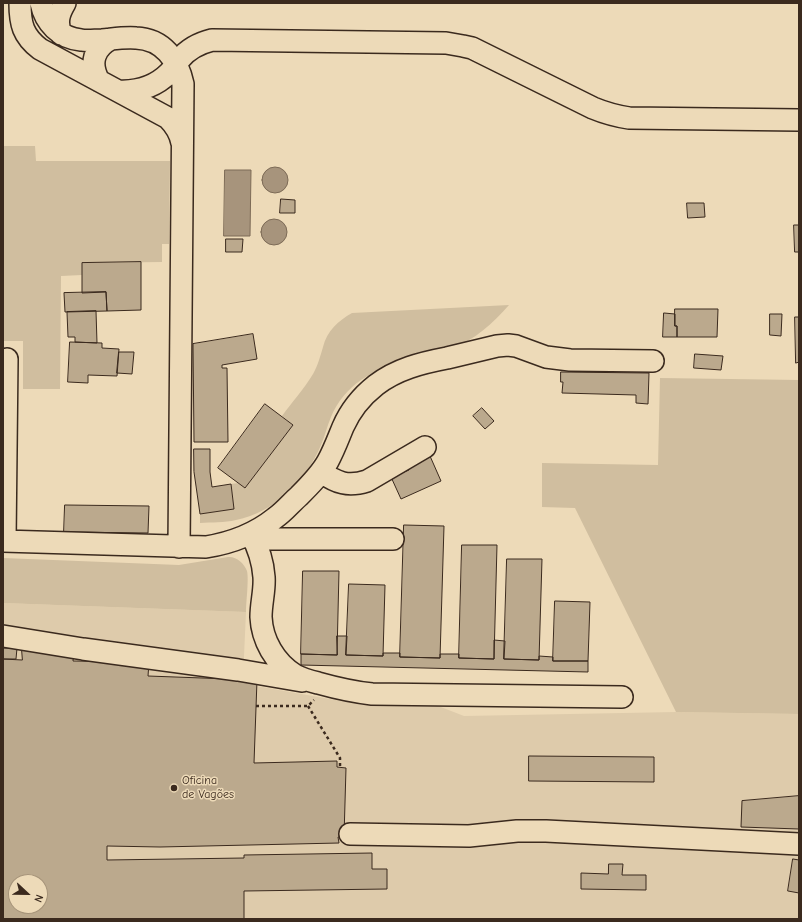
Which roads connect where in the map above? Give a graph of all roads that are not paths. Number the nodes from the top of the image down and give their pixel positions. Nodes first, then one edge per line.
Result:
1 (20, 3) edge
2 (41, 3) edge
3 (65, 3) edge
4 (61, 34) junction
5 (111, 39) junction
6 (176, 64) junction
7 (99, 81) junction
8 (118, 91) junction
9 (799, 120) edge
10 (182, 145) junction
11 (653, 360) dead end
12 (5, 366) edge
13 (425, 447) dead end
14 (321, 472) junction
15 (252, 536) junction
16 (393, 539) dead end
17 (4, 541) edge
18 (179, 547) junction
19 (261, 617) junction
20 (3, 636) edge
21 (258, 674) junction
22 (330, 687) junction
23 (622, 697) dead end
24 (350, 834) dead end
25 (799, 844) edge

1 - 7 lane
2 - 4 lane
3 - 4 lane
4 - 5 lane
5 - 6 lane
5 - 7 lane
6 - 8 lane
6 - 9 lane
6 - 10 lane
7 - 8 lane
8 - 10 lane
10 - 18 lane
11 - 14 lane
12 - 17 lane
13 - 14 lane
14 - 15 lane
15 - 16 lane
15 - 18 lane
15 - 19 lane
17 - 18 lane
19 - 21 lane
19 - 22 lane
20 - 21 lane
21 - 22 lane
22 - 23 lane
24 - 25 lane

